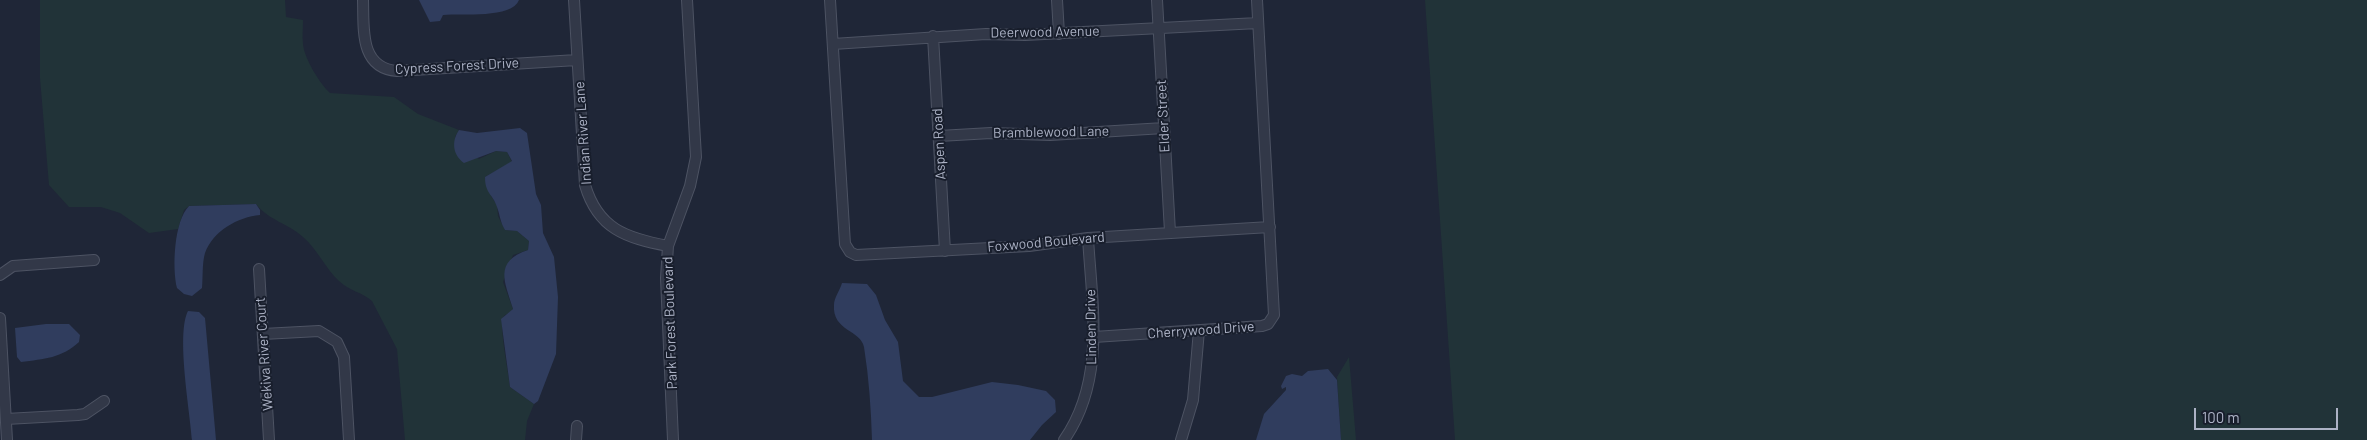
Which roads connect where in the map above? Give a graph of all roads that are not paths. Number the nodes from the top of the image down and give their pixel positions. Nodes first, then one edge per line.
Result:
1 (363, 0) edge
2 (574, 0) edge
3 (687, 0) edge
4 (830, 0) edge
5 (1057, 0) edge
6 (1157, 0) edge
7 (1257, 0) edge
8 (1258, 23) junction
9 (1158, 28) junction
10 (1059, 34) junction
11 (932, 36) junction
12 (833, 44) junction
13 (577, 60) junction
14 (1164, 128) junction
15 (939, 136) junction
16 (1270, 227) junction
17 (1170, 232) junction
18 (1088, 238) junction
19 (668, 246) junction
20 (945, 251) junction
21 (94, 260) dead end
22 (259, 268) dead end
23 (0, 275) edge
24 (0, 318) edge
25 (1199, 330) junction
26 (263, 334) junction
27 (1094, 337) junction
28 (104, 401) dead end
29 (6, 419) junction
30 (577, 426) dead end
31 (7, 440) edge
32 (269, 440) edge
33 (349, 440) edge
34 (576, 440) edge
35 (673, 440) edge
36 (1064, 440) edge
37 (1181, 440) edge

1 - 13 street, Cypress Forest Drive
2 - 13 street, Indian River Lane
3 - 19 street, Park Forest Boulevard
4 - 12 street, Foxwood Boulevard
5 - 10 street
6 - 9 street, Elder Street
7 - 8 street
8 - 9 street, Deerwood Avenue
8 - 16 street
9 - 10 street, Deerwood Avenue
9 - 14 street, Elder Street
10 - 11 street, Deerwood Avenue
11 - 12 street, Deerwood Avenue
11 - 15 street, Aspen Road
12 - 20 street, Foxwood Boulevard
13 - 19 street, Indian River Lane
14 - 15 street, Bramblewood Lane
14 - 17 street, Elder Street
15 - 20 street, Aspen Road
16 - 17 street, Foxwood Boulevard
16 - 25 street, Cherrywood Drive
17 - 18 street, Foxwood Boulevard
18 - 20 street, Foxwood Boulevard
18 - 27 street, Linden Drive
19 - 35 street, Park Forest Boulevard
21 - 23 street
22 - 26 street, Wekiva River Court
24 - 29 street
25 - 27 street, Cherrywood Drive
25 - 37 street
26 - 32 street, Wekiva River Court
26 - 33 street
27 - 36 street, Linden Drive
28 - 29 street
29 - 31 street
30 - 34 street

